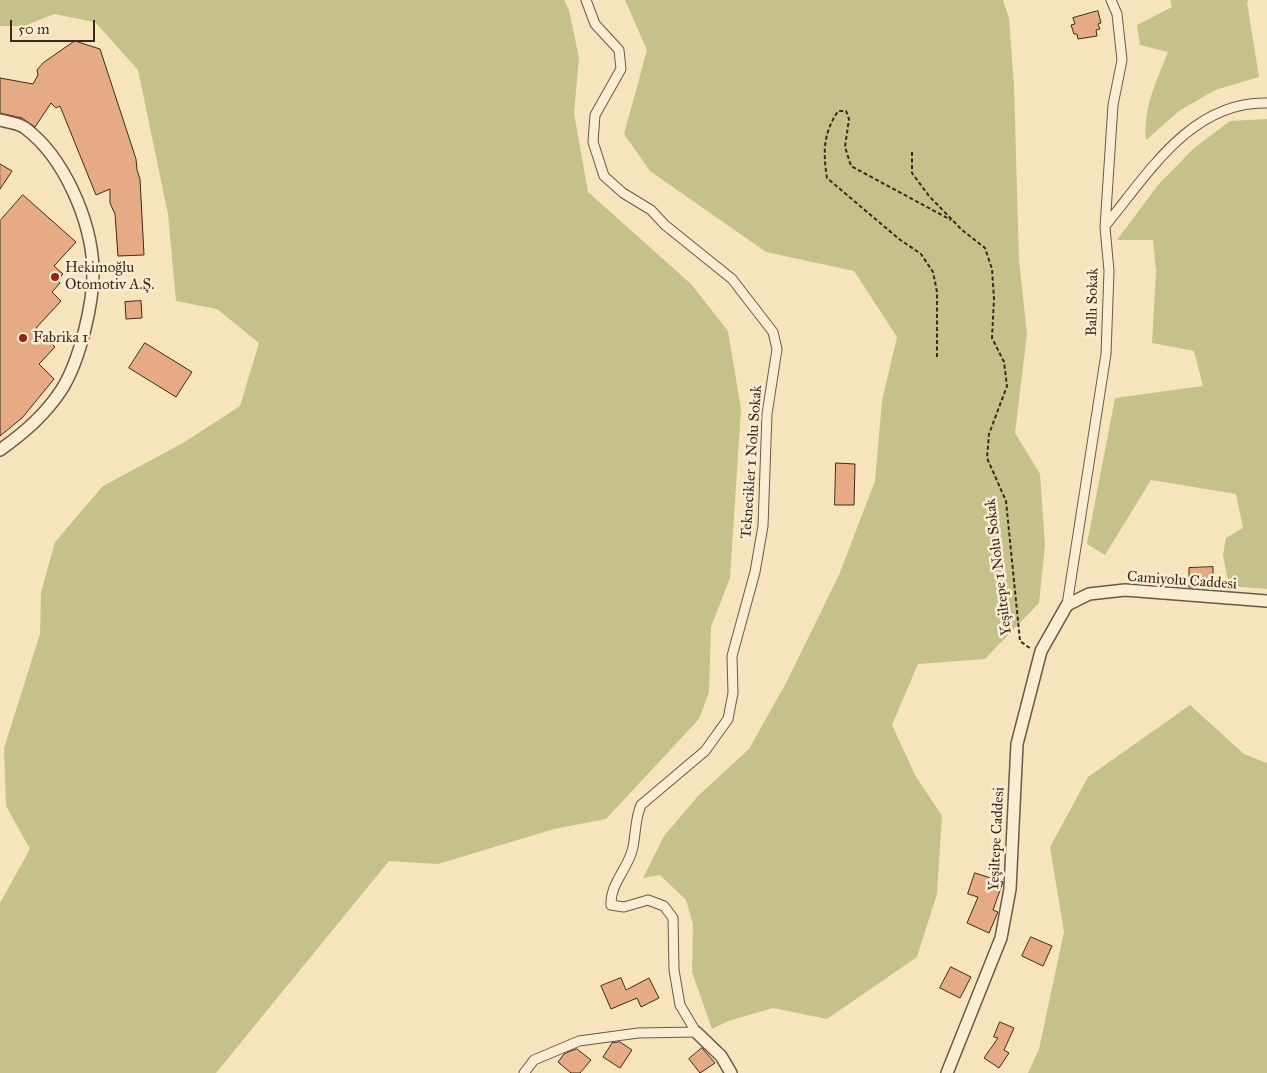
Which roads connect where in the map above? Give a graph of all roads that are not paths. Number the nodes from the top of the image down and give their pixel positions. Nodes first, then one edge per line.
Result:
1 (586, 0) edge
2 (1111, 0) edge
3 (1267, 103) edge
4 (0, 120) edge
5 (1105, 227) junction
6 (0, 450) edge
7 (1267, 601) edge
8 (1067, 605) junction
9 (696, 1032) junction
10 (524, 1073) edge
11 (731, 1073) edge
12 (947, 1073) edge

1 - 9 street, Teknecikler 1 Nolu Sokak
2 - 5 street, Ballı Sokak
3 - 5 street
4 - 6 street
5 - 8 street, Ballı Sokak
7 - 8 street, Camiyolu Caddesi
8 - 12 street, Yeşiltepe Caddesi
9 - 10 street
9 - 11 street

